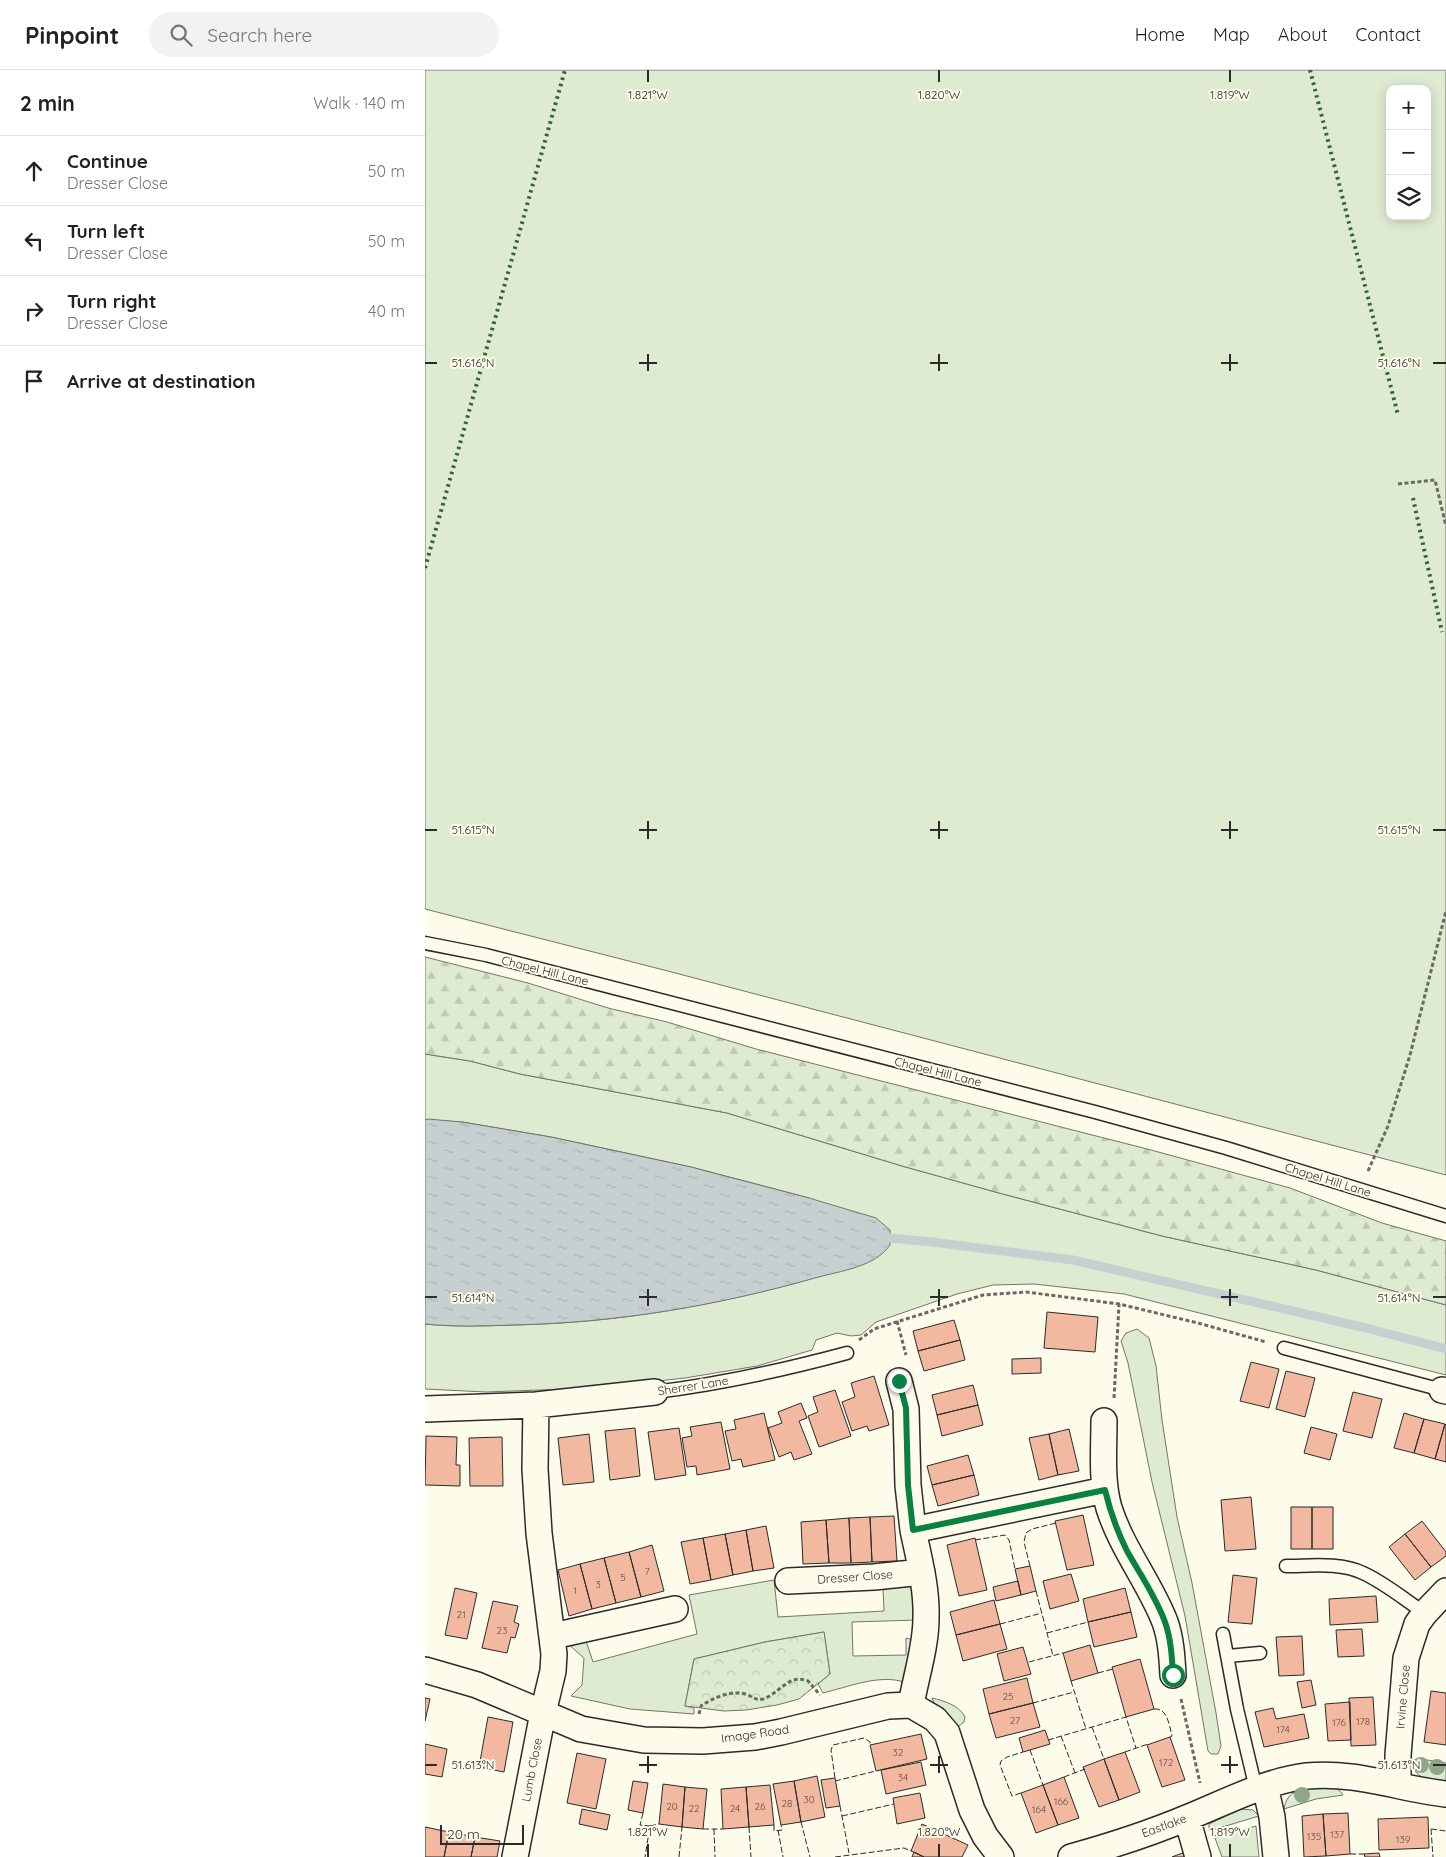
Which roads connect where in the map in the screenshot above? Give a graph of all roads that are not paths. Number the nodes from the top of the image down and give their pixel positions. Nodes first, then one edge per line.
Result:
1 (425, 943) edge
2 (1446, 1216) edge
3 (1284, 1348) road end
4 (847, 1353) road end
5 (899, 1381) dead end
6 (1444, 1390) edge
7 (655, 1392) joint
8 (535, 1405) junction
9 (425, 1409) edge
10 (1104, 1421) road end
11 (1105, 1490) junction
12 (913, 1530) junction
13 (1286, 1566) dead end
14 (923, 1572) junction
15 (788, 1582) dead end
16 (1446, 1591) edge
17 (675, 1609) dead end
18 (1425, 1613) junction
19 (1223, 1634) dead end
20 (553, 1636) junction
21 (1260, 1653) dead end
22 (1228, 1656) junction
23 (425, 1670) edge
24 (1173, 1675) road end
25 (911, 1705) junction
26 (543, 1713) junction
27 (1398, 1785) junction
28 (1260, 1788) junction
29 (1446, 1794) edge
30 (1187, 1818) junction
31 (515, 1857) edge
32 (1001, 1857) edge
33 (1071, 1857) edge
34 (1198, 1857) edge
35 (1276, 1857) edge

1 - 2 lane, Chapel Hill Lane
3 - 6 lane
4 - 7 lane, Sherrer Lane
5 - 12 street
7 - 8 street, Sherrer Lane
8 - 9 street, Sherrer Lane
8 - 20 street
10 - 11 street
11 - 12 street
11 - 24 street
12 - 14 street
13 - 18 lane
14 - 15 street, Dresser Close
14 - 25 street
16 - 18 street, Irvine Close
17 - 20 street
18 - 27 street, Irvine Close
19 - 22 lane
20 - 26 street
21 - 22 lane
22 - 28 lane
23 - 26 street, Image Road
25 - 26 street, Image Road
25 - 32 street
26 - 31 street, Lumb Close
27 - 28 street, Eastlake
27 - 29 street, Eastlake
28 - 30 street, Eastlake
28 - 35 street
30 - 33 street, Eastlake
30 - 34 street

